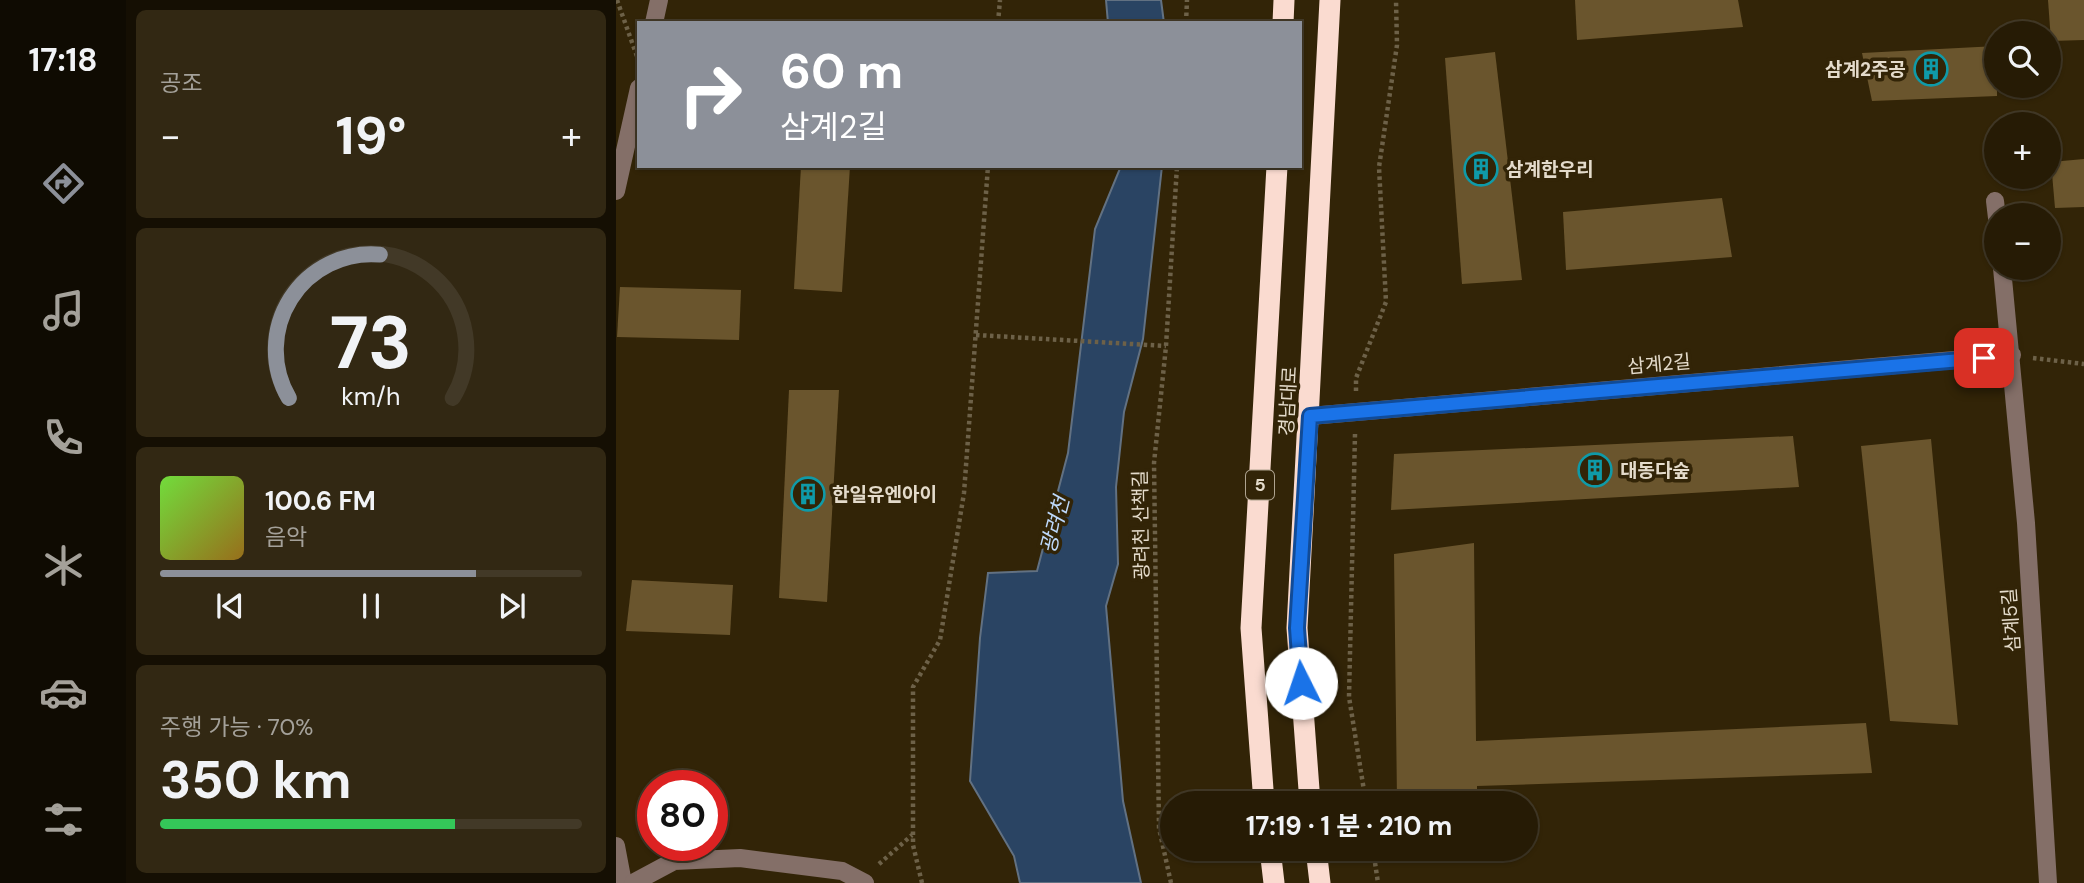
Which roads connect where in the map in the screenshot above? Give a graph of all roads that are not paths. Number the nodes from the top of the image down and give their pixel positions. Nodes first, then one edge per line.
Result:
1 (659, 0) edge
2 (1284, 0) edge
3 (1330, 0) edge
4 (654, 21) edge
5 (1283, 21) edge
6 (637, 97) edge
7 (1277, 168) edge
8 (616, 191) edge
9 (2003, 280) edge
10 (2012, 355) junction
11 (1310, 416) junction
12 (1263, 791) edge
13 (1309, 791) edge
14 (616, 846) edge
15 (1271, 861) edge
16 (1317, 861) edge
17 (862, 882) edge
18 (623, 883) edge
19 (633, 883) edge
20 (1274, 883) edge
21 (1320, 883) edge
22 (2048, 883) edge

1 - 4 street
2 - 5 highway
3 - 11 highway, 경남대로
6 - 8 street
7 - 12 highway, 경남대로 / 5
9 - 10 street, 삼계5길
10 - 11 street, 삼계2길
10 - 22 street, 삼계5길
11 - 13 highway, 경남대로
14 - 18 street
15 - 20 highway
16 - 21 highway
17 - 19 street

